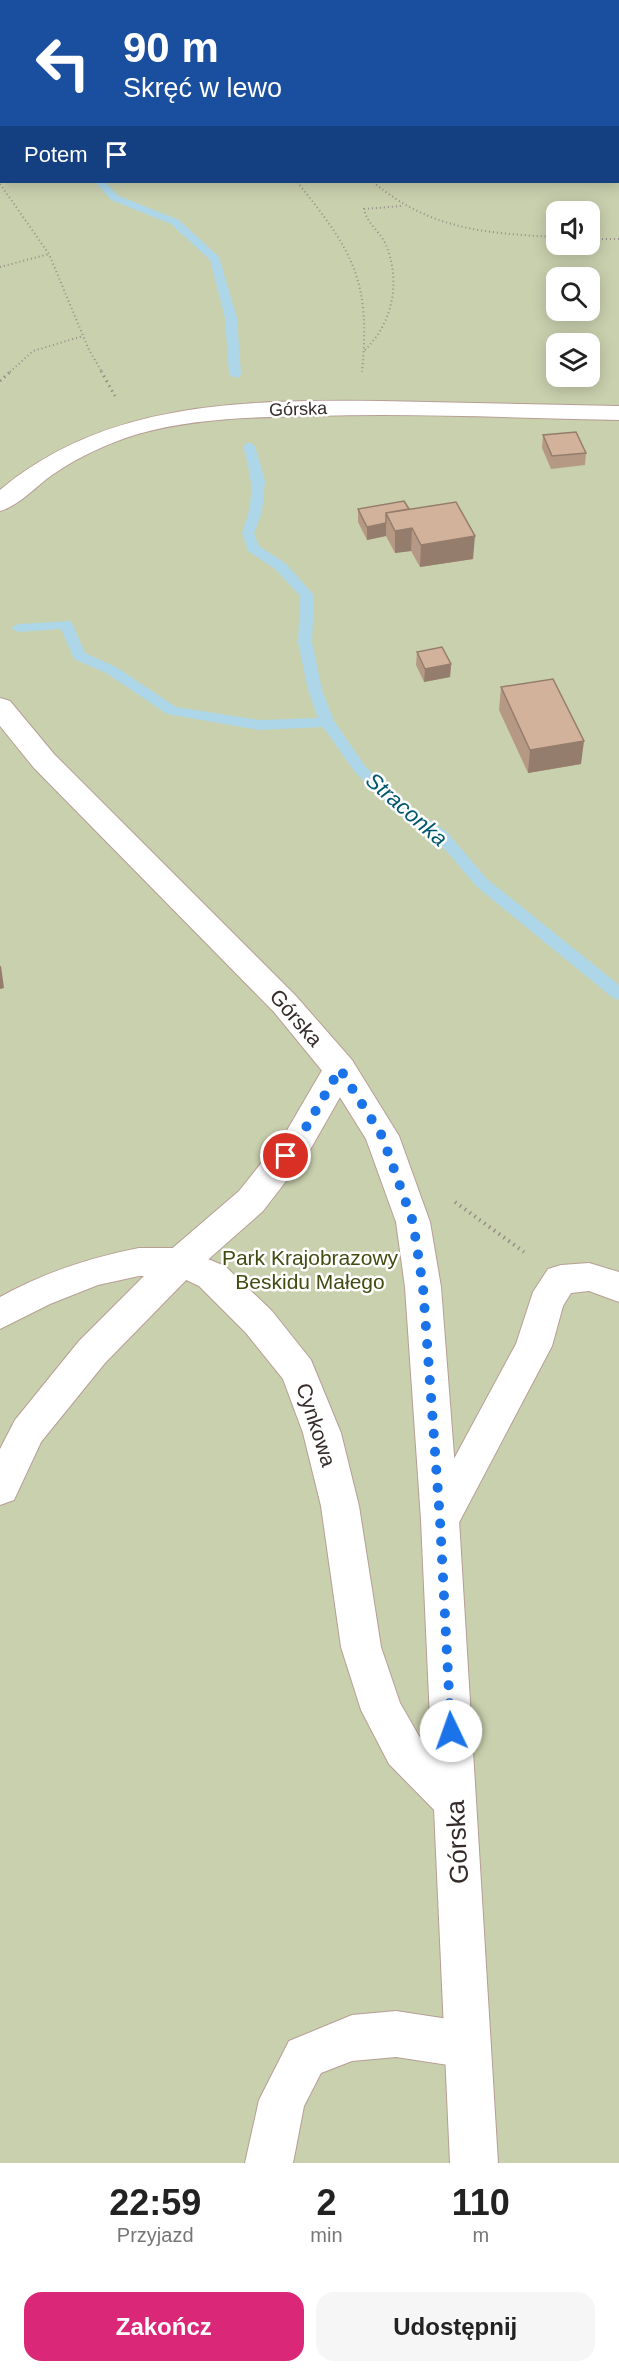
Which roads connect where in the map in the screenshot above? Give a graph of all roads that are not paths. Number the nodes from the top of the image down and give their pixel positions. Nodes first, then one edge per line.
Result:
1 (619, 413) edge
2 (0, 503) edge
3 (0, 707) edge
4 (340, 1069) junction
5 (181, 1262) junction
6 (619, 1287) edge
7 (0, 1314) edge
8 (0, 1488) edge
9 (440, 1520) junction
10 (455, 1801) junction
11 (468, 2045) junction
12 (269, 2163) edge
13 (474, 2163) edge

1 - 2 street, Górska
3 - 4 street, Górska
4 - 5 street
4 - 9 street, Górska
5 - 7 street, Cynkowa
5 - 8 street
5 - 10 street, Cynkowa
6 - 9 street
9 - 10 street, Górska
10 - 11 street, Górska
11 - 12 street
11 - 13 street, Górska

